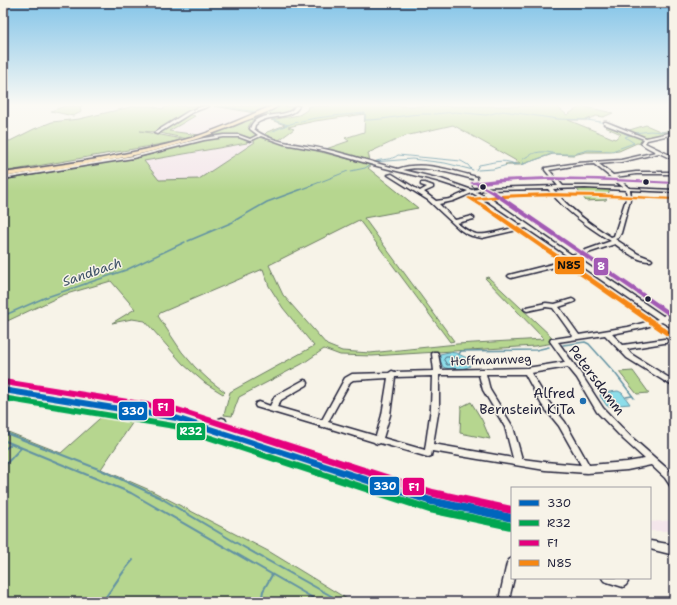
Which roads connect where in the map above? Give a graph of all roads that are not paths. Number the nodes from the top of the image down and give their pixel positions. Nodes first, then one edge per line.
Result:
1 (207, 134) edge
2 (634, 134) edge
3 (668, 134) edge
4 (261, 135) joint
5 (646, 139) junction
6 (659, 152) junction
7 (674, 160) edge
8 (595, 163) junction
9 (399, 170) junction
10 (674, 173) edge
11 (390, 175) dead end
12 (614, 176) junction
13 (3, 177) edge
14 (423, 184) dead end
15 (549, 187) junction
16 (561, 187) junction
17 (474, 188) junction
18 (628, 189) junction
19 (674, 191) edge
20 (421, 192) junction
21 (436, 203) junction
22 (471, 217) dead end
23 (454, 222) junction
24 (527, 226) junction
25 (613, 240) junction
26 (573, 258) junction
27 (649, 260) dead end
28 (511, 276) dead end
29 (572, 301) dead end
30 (555, 306) junction
31 (527, 309) dead end
32 (674, 312) edge
33 (664, 320) junction
34 (674, 327) edge
35 (607, 333) junction
36 (577, 337) junction
37 (664, 341) dead end
38 (621, 348) junction
39 (434, 354) dead end
40 (569, 364) junction
41 (527, 372) junction
42 (437, 373) junction
43 (482, 373) junction
44 (392, 374) junction
45 (304, 383) dead end
46 (674, 384) edge
47 (3, 390) edge
48 (259, 404) dead end
49 (272, 409) junction
50 (222, 421) dead end
51 (323, 425) junction
52 (217, 430) junction
53 (378, 441) junction
54 (429, 447) junction
55 (518, 461) junction
56 (652, 461) junction
57 (586, 469) junction
58 (674, 484) edge
59 (511, 518) edge
60 (651, 545) edge
61 (674, 550) edge
62 (511, 568) edge
63 (611, 579) edge
64 (622, 582) dead end
65 (507, 602) edge

1 - 13 main road
2 - 5 street
3 - 5 street
4 - 9 street
4 - 13 street
5 - 6 street
6 - 7 street
6 - 8 street
8 - 12 street
8 - 16 street
9 - 17 street
9 - 17 street
10 - 12 street
11 - 20 street
12 - 18 street
14 - 20 street
15 - 16 street
15 - 17 street
15 - 25 street
16 - 18 street
17 - 21 street
17 - 24 street
18 - 19 street
18 - 25 street
20 - 21 street
21 - 23 street
22 - 23 street
23 - 24 street
24 - 26 street
25 - 26 street
25 - 27 street
26 - 28 street
26 - 33 street
29 - 30 street
30 - 31 street
30 - 36 street
32 - 33 street
33 - 34 street
33 - 35 street
35 - 36 street
35 - 38 street
36 - 40 street, Petersdamm
37 - 38 street
38 - 46 street
39 - 42 street, Hoffmannweg
40 - 41 street, Hoffmannweg
40 - 56 street, Petersdamm
41 - 43 street, Hoffmannweg
41 - 57 street
42 - 43 street, Hoffmannweg
42 - 44 street, Hoffmannweg
42 - 54 street
43 - 55 street
44 - 51 street, Hoffmannweg
44 - 53 street
45 - 49 street
47 - 52 street
48 - 49 street
49 - 51 street
50 - 52 street
51 - 53 street
52 - 59 street
53 - 54 street
54 - 55 street
55 - 57 street
56 - 57 street
56 - 58 street, Petersdamm
60 - 61 street
62 - 65 street
63 - 64 street

